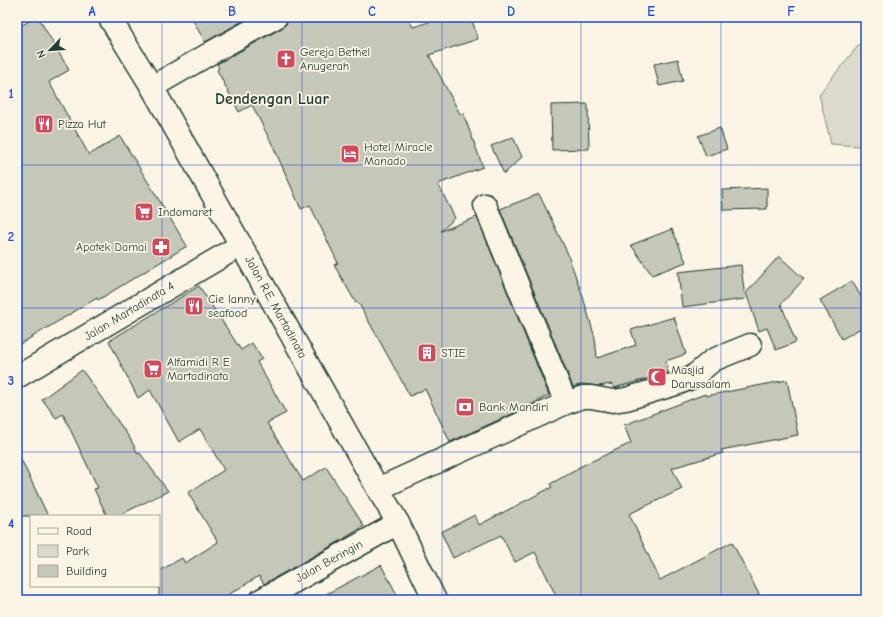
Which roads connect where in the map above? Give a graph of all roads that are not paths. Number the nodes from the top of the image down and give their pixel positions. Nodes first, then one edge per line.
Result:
1 (109, 17) edge
2 (276, 17) edge
3 (152, 88) junction
4 (485, 205) dead end
5 (241, 245) junction
6 (750, 345) dead end
7 (17, 377) edge
8 (566, 403) junction
9 (378, 489) junction
10 (398, 523) junction
11 (261, 600) edge
12 (435, 600) edge

1 - 3 main road, Jalan R.E. Martadinata
2 - 3 main road
3 - 5 main road, Jalan R.E. Martadinata
4 - 8 main road
5 - 7 main road, Jalan Martadinata 4
5 - 9 main road, Jalan R.E. Martadinata
6 - 8 main road
8 - 9 main road
9 - 10 main road, Jalan R.E. Martadinata
10 - 11 main road, Jalan Beringin
10 - 12 main road, Jalan R.E. Martadinata

